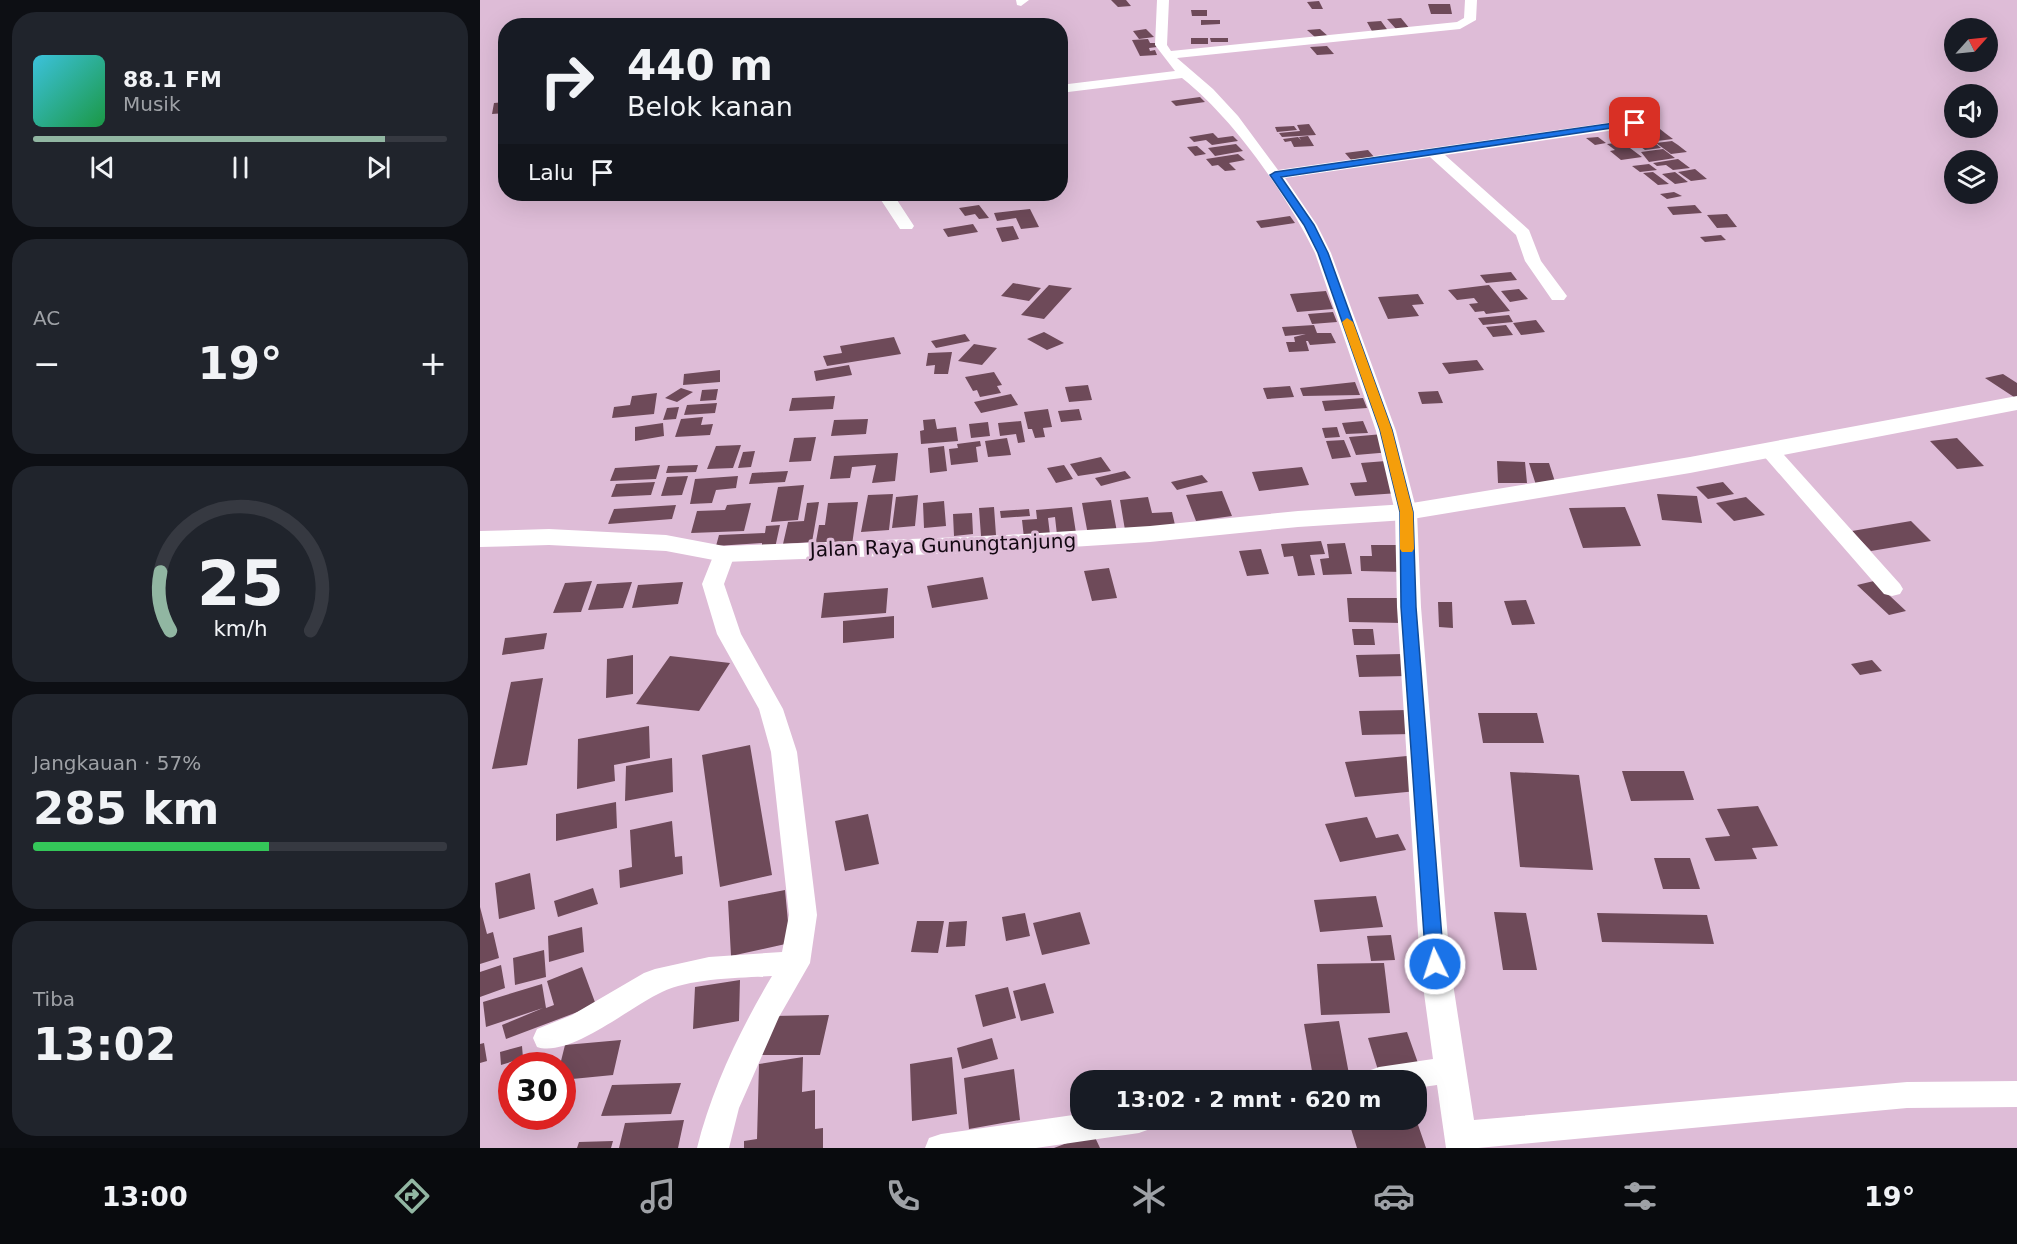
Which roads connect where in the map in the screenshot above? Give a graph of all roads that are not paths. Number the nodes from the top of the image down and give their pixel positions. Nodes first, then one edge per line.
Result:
1 (1163, 0) edge
2 (1471, 0) edge
3 (1167, 55) junction
4 (1185, 74) junction
5 (1068, 88) edge
6 (1635, 123) dead end
7 (1434, 153) junction
8 (1275, 175) junction
9 (889, 201) edge
10 (906, 226) dead end
11 (1558, 296) dead end
12 (2017, 403) edge
13 (1769, 450) junction
14 (1406, 512) junction
15 (480, 538) edge
16 (724, 554) junction
17 (1892, 589) dead end
18 (795, 963) junction
19 (548, 1038) dead end
20 (1450, 1070) junction
21 (1427, 1073) edge
22 (2017, 1094) edge
23 (1070, 1129) edge
24 (1461, 1141) edge
25 (713, 1148) edge
26 (941, 1148) edge

1 - 3 street
2 - 3 street
3 - 4 street
4 - 5 street
4 - 8 street
6 - 7 street
7 - 8 street
7 - 11 street
8 - 14 street
9 - 10 street
12 - 13 main road, Jalan Raya Gunungtanjung
13 - 14 main road, Jalan Raya Gunungtanjung
13 - 17 street
14 - 16 main road, Jalan Raya Gunungtanjung
14 - 20 street
15 - 16 main road, Jalan Raya Gunungtanjung
16 - 18 street
18 - 19 street
18 - 25 street
20 - 21 street
20 - 24 street
22 - 24 street
23 - 26 street

